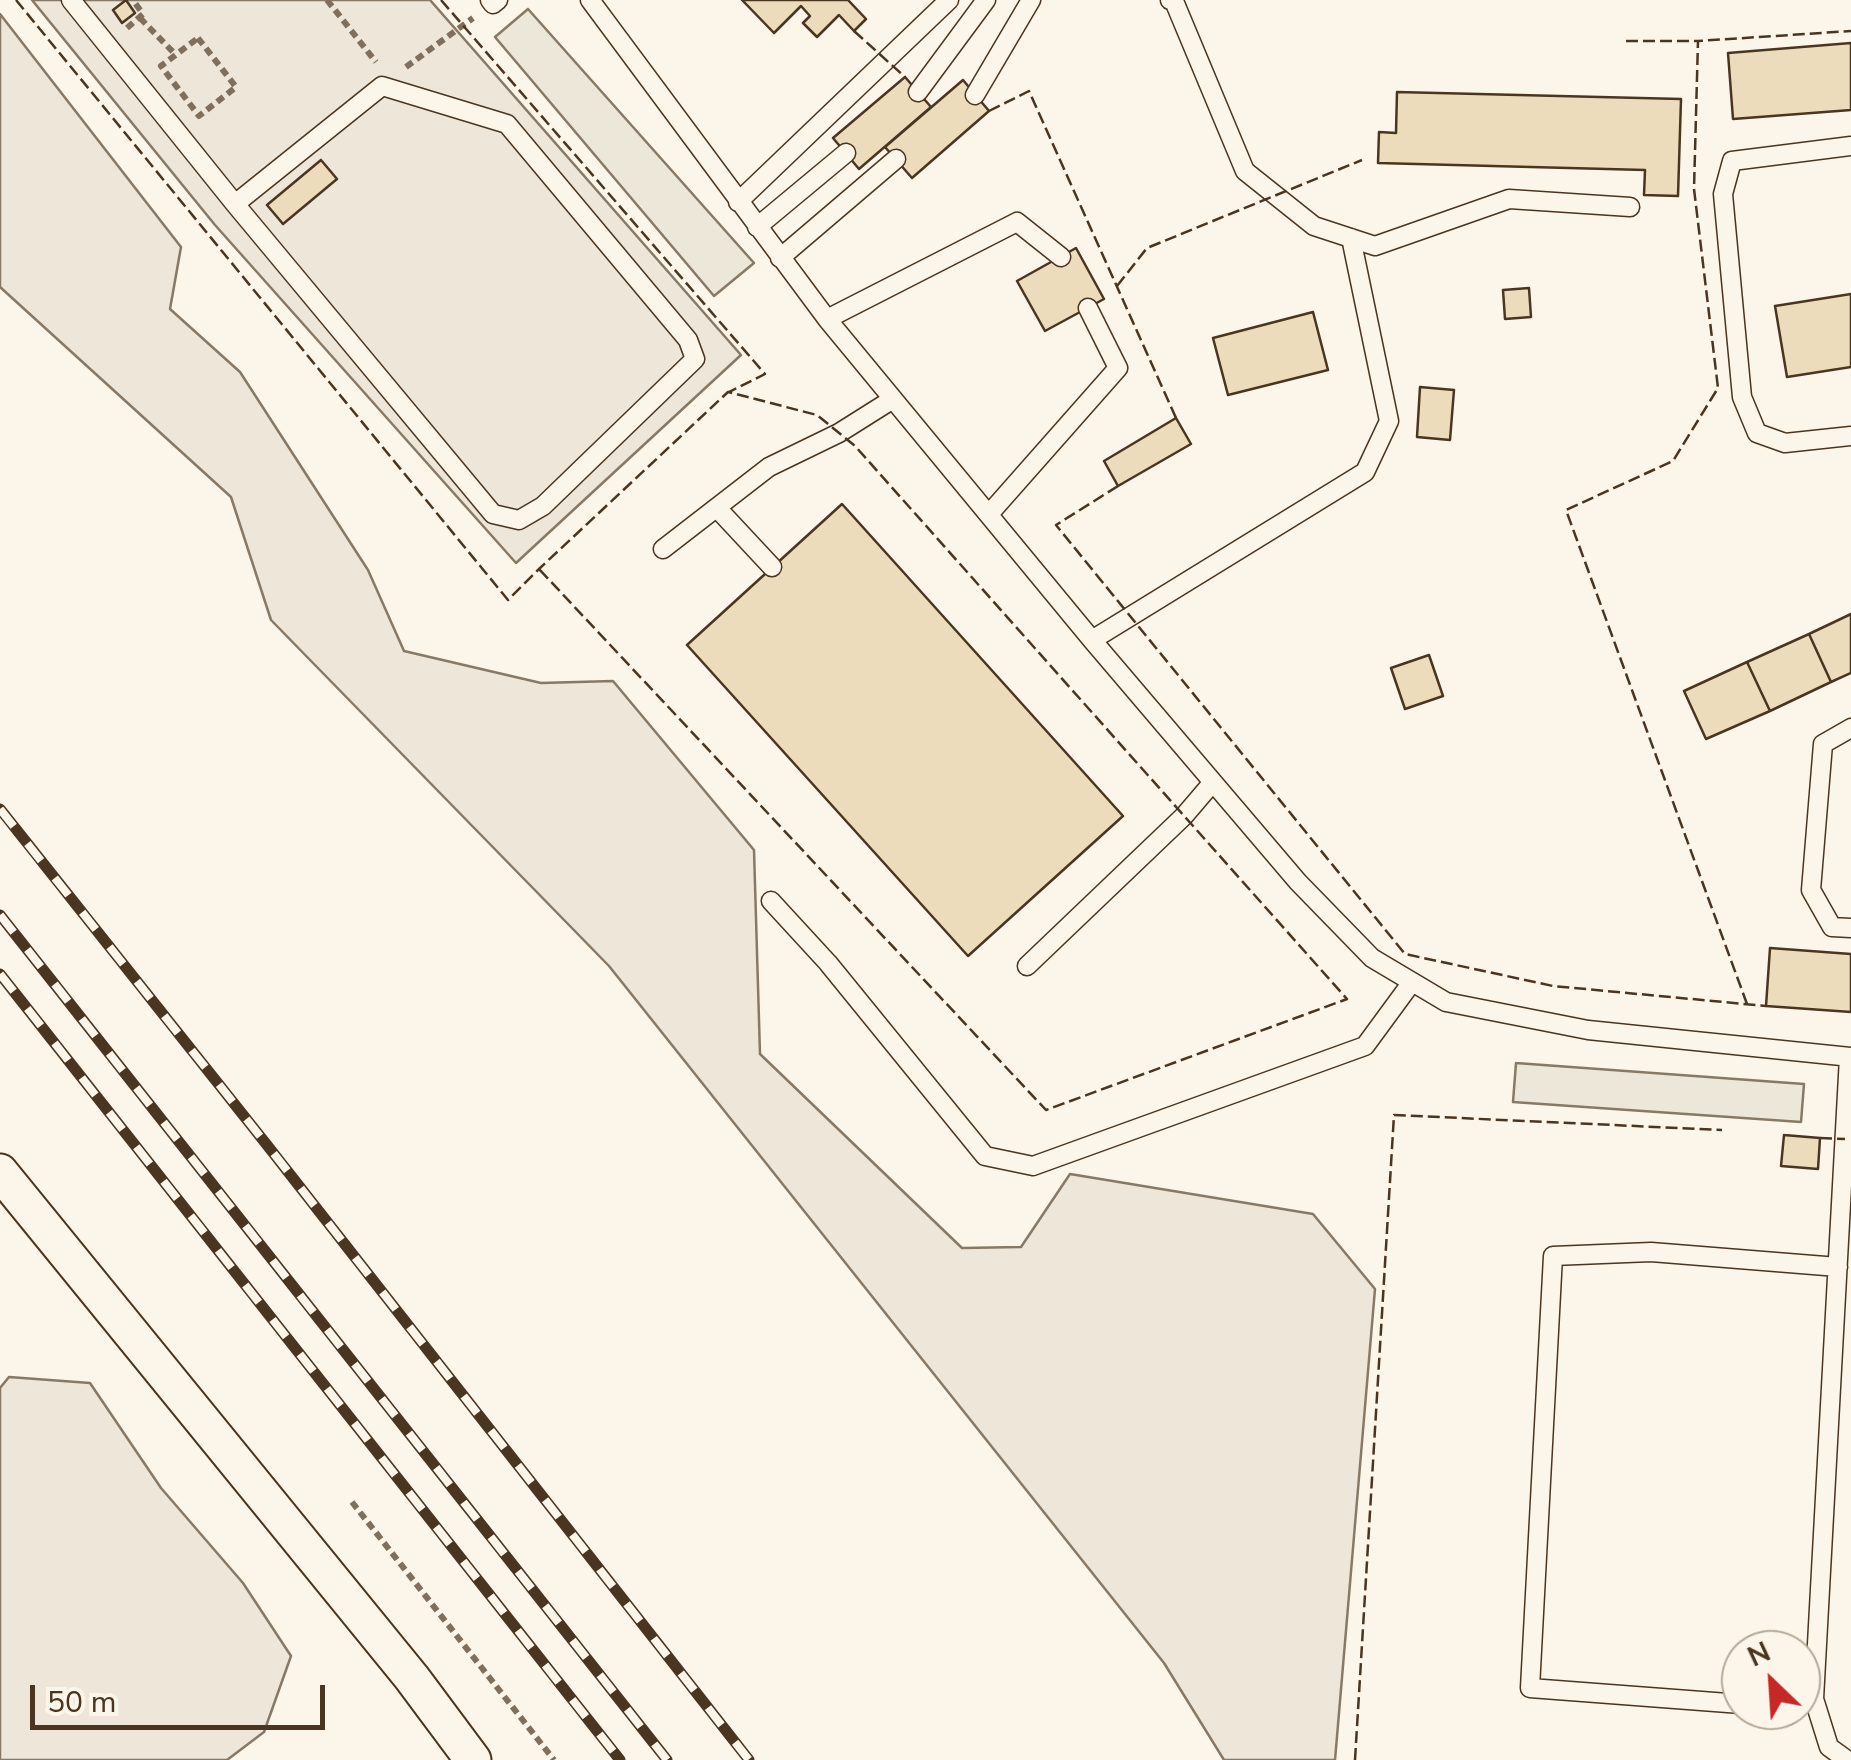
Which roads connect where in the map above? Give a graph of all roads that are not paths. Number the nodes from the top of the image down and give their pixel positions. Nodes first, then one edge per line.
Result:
1 (71, 0) edge
2 (590, 0) edge
3 (949, 0) edge
4 (986, 0) edge
5 (1031, 0) edge
6 (1170, 0) edge
7 (918, 92) dead end
8 (976, 95) dead end
9 (1851, 146) edge
10 (846, 154) dead end
11 (896, 159) dead end
12 (738, 202) junction
13 (235, 204) junction
14 (1630, 207) dead end
15 (757, 227) junction
16 (1351, 238) junction
17 (1061, 257) dead end
18 (780, 258) junction
19 (1088, 308) dead end
20 (827, 319) junction
21 (893, 398) junction
22 (1851, 436) edge
23 (717, 508) junction
24 (990, 513) junction
25 (663, 550) dead end
26 (772, 567) dead end
27 (1092, 640) junction
28 (1851, 728) edge
29 (1213, 782) junction
30 (770, 900) dead end
31 (1851, 928) edge
32 (1027, 966) dead end
33 (1412, 982) junction
34 (1850, 1057) edge
35 (0, 1172) edge
36 (1838, 1267) junction
37 (1813, 1630) edge
38 (1721, 1702) edge
39 (1821, 1730) edge
40 (472, 1760) edge
41 (1846, 1760) edge

1 - 13 lane
2 - 12 lane
3 - 12 lane
4 - 7 lane
5 - 8 lane
6 - 16 lane
9 - 22 lane
10 - 15 lane
11 - 18 lane
12 - 15 lane
13 - 13 lane
14 - 16 lane
15 - 18 lane
16 - 27 lane
17 - 20 lane
18 - 20 lane
19 - 24 lane
20 - 21 lane
21 - 23 lane
21 - 24 lane
23 - 25 lane
23 - 26 lane
24 - 27 lane
27 - 29 lane
28 - 31 lane
29 - 32 lane
29 - 33 lane
30 - 33 lane
33 - 34 lane
34 - 36 lane
35 - 40 street
36 - 37 lane
36 - 38 lane
39 - 41 lane

